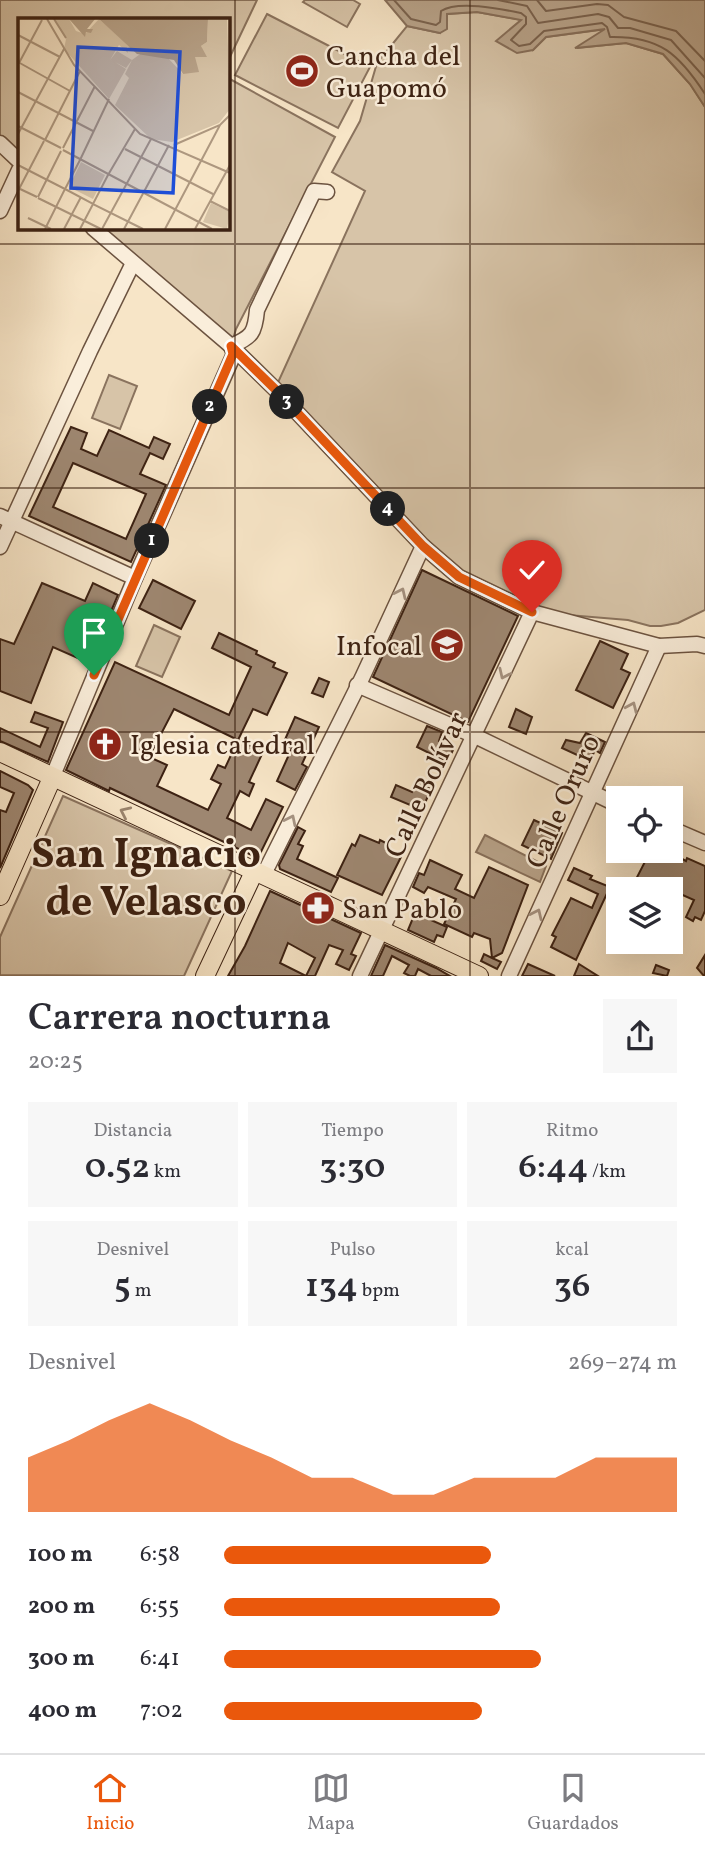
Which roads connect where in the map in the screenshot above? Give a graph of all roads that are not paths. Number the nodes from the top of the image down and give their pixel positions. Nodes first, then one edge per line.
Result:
1 (0, 143) edge
2 (18, 160) edge
3 (18, 172) edge
4 (327, 191) dead end
5 (0, 211) edge
6 (94, 229) edge
7 (132, 264) junction
8 (231, 346) junction
9 (6, 519) edge
10 (423, 546) junction
11 (0, 547) edge
12 (135, 578) junction
13 (532, 612) junction
14 (702, 642) edge
15 (659, 646) junction
16 (357, 685) junction
17 (475, 736) junction
18 (0, 752) edge
19 (52, 778) junction
20 (592, 794) junction
21 (606, 800) edge
22 (683, 834) edge
23 (705, 843) edge
24 (254, 872) junction
25 (0, 896) edge
26 (382, 931) junction
27 (205, 976) edge
28 (360, 976) edge
29 (479, 976) edge
30 (509, 976) edge

1 - 2 street
3 - 5 street
4 - 8 street
6 - 7 street
7 - 8 street
7 - 9 street
8 - 10 street
8 - 12 street
9 - 11 street
9 - 12 street
10 - 13 street
16 -> 10 street
12 - 19 street
13 - 15 street
13 -> 17 street, Calle Bolívar
14 - 15 street
20 -> 15 street, Calle Oruro
16 - 17 street
24 -> 16 street
17 - 20 street
17 - 26 street, Calle Bolívar
18 - 19 main road
24 -> 19 main road
19 - 25 main road
20 - 21 street
30 -> 20 street, Calle Oruro
22 - 23 street
24 - 26 main road
24 - 27 main road
26 - 28 street, Calle Bolívar
26 - 29 main road

